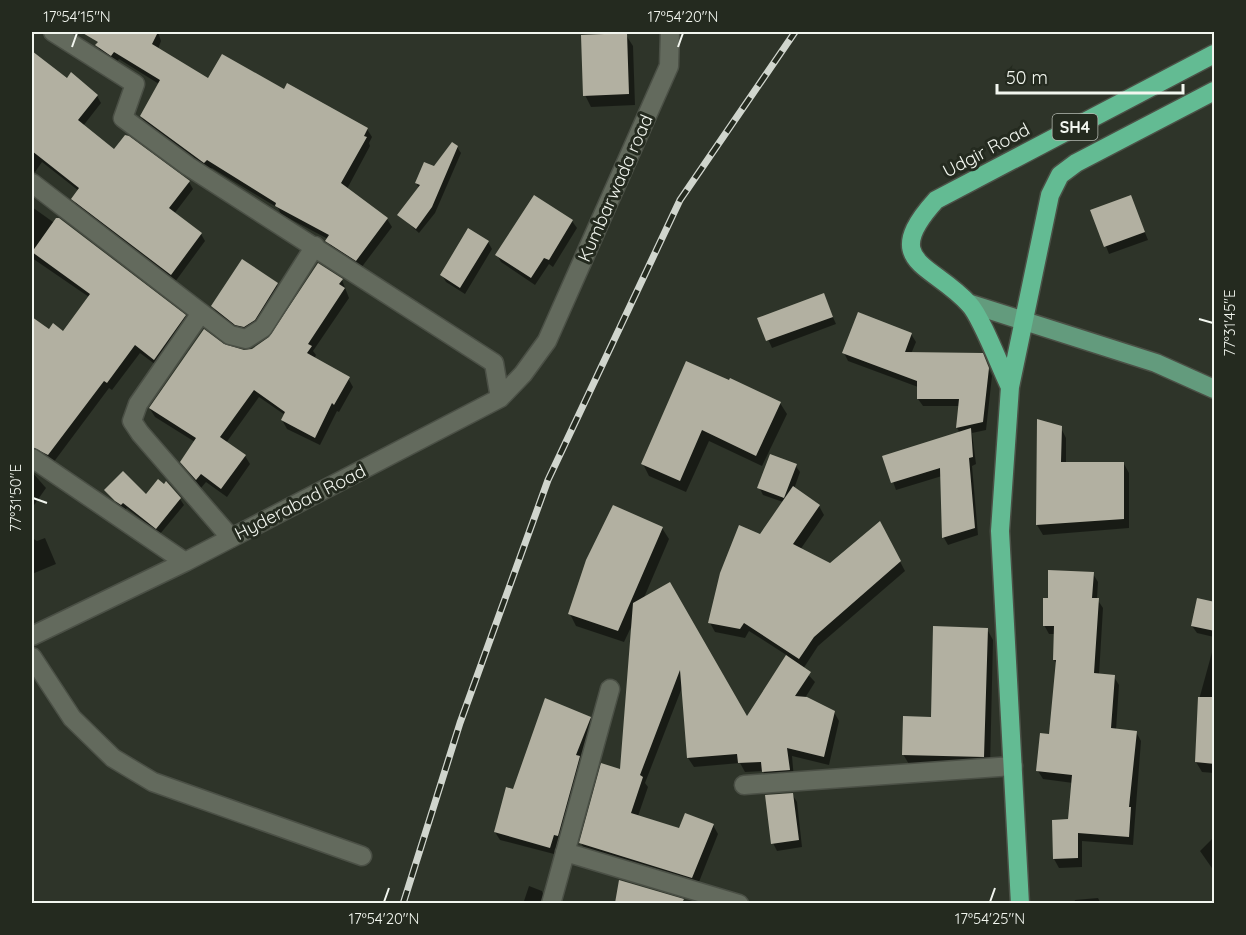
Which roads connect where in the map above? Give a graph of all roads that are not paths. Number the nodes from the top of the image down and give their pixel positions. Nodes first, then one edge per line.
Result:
1 (52, 32) edge
2 (670, 32) edge
3 (1215, 54) edge
4 (1215, 91) edge
5 (32, 183) edge
6 (315, 246) junction
7 (970, 304) junction
8 (201, 313) junction
9 (1025, 324) junction
10 (547, 341) joint
11 (1010, 387) junction
12 (1210, 388) edge
13 (500, 398) junction
14 (32, 458) edge
15 (231, 538) junction
16 (185, 562) junction
17 (35, 631) edge
18 (32, 657) edge
19 (610, 689) dead end
20 (1013, 766) junction
21 (744, 785) dead end
22 (565, 852) junction
23 (362, 856) dead end
24 (551, 903) edge
25 (739, 903) edge
26 (1020, 903) edge

1 - 6 street
2 - 10 street, Kumbarwada road
3 - 7 highway, Udgir Road / SH4
4 - 9 highway, SH4
5 - 8 street
6 - 8 street
6 - 13 street
7 - 9 main road
7 - 11 highway
8 - 15 street
9 - 11 highway
9 - 12 main road
10 - 13 street, Hyderabad Road
11 - 20 highway
13 - 15 street, Hyderabad Road
14 - 16 street
15 - 16 street, Hyderabad Road
16 - 17 street, Hyderabad Road
18 - 23 street
19 - 22 street
20 - 21 street
20 - 26 highway
22 - 24 street
22 - 25 street

